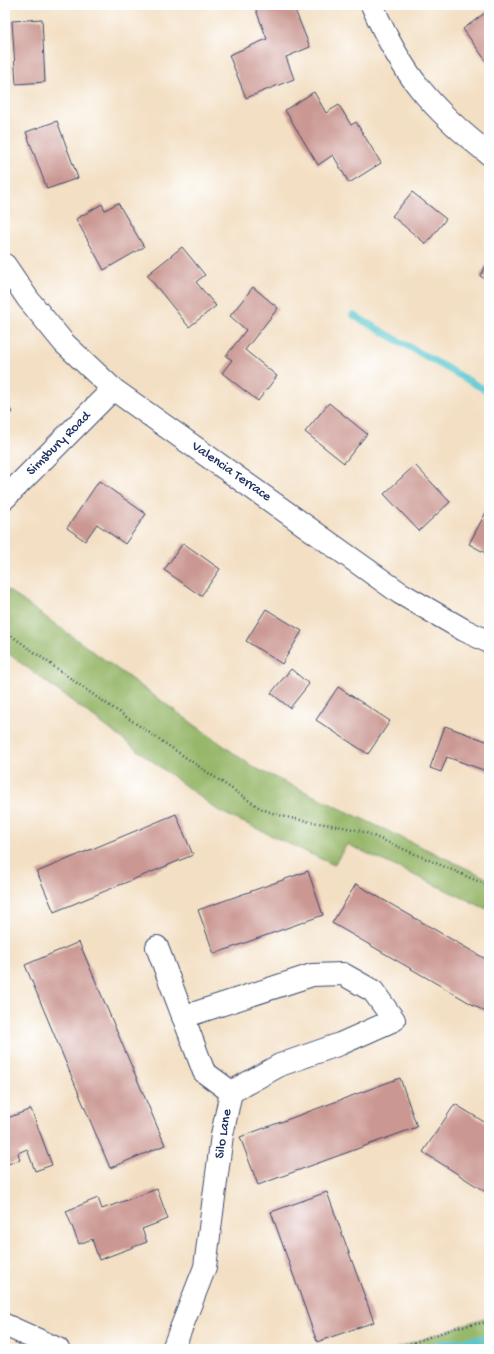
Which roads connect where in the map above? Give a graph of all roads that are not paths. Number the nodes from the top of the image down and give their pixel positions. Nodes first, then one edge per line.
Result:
1 (372, 5) edge
2 (489, 154) edge
3 (5, 265) edge
4 (113, 389) junction
5 (5, 498) edge
6 (489, 642) edge
7 (157, 947) dead end
8 (183, 1017) junction
9 (231, 1092) junction
10 (5, 1325) edge
11 (58, 1349) edge
12 (173, 1349) edge

1 - 2 street
3 - 4 street, Valencia Terrace
4 - 5 street, Simsbury Road
4 - 6 street, Valencia Terrace
7 - 8 street
8 - 9 street
8 - 9 street, Silo Lane
9 - 12 street, Silo Lane
10 - 11 street

